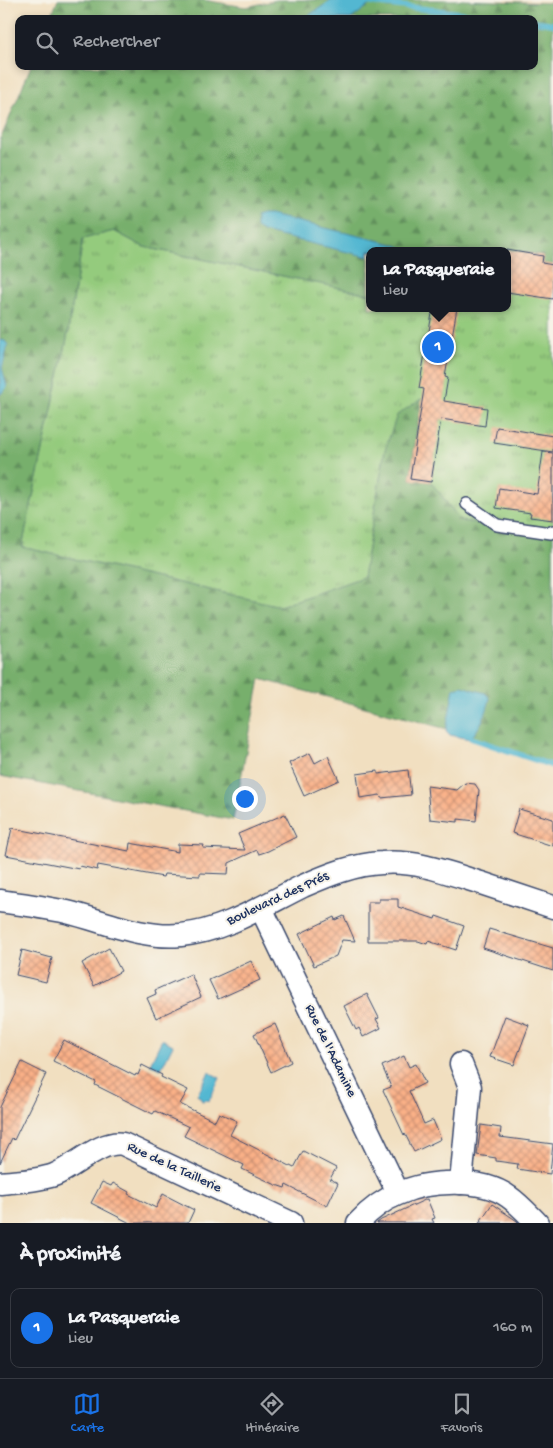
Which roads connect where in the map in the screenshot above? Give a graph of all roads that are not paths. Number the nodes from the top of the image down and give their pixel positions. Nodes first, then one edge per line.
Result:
1 (467, 504) dead end
2 (553, 531) edge
3 (0, 901) edge
4 (553, 907) edge
5 (261, 908) junction
6 (461, 1064) dead end
7 (0, 1182) edge
8 (461, 1184) junction
9 (398, 1193) junction
10 (291, 1223) edge
11 (358, 1223) edge
12 (537, 1223) edge

1 - 2 lane
3 - 5 street, Boulevard des Prés
4 - 5 street, Boulevard des Prés
5 - 9 street, Rue de l'Adamine
6 - 8 street
7 - 10 street, Rue de la Taillerie
8 - 9 street
8 - 12 street
9 - 11 street

